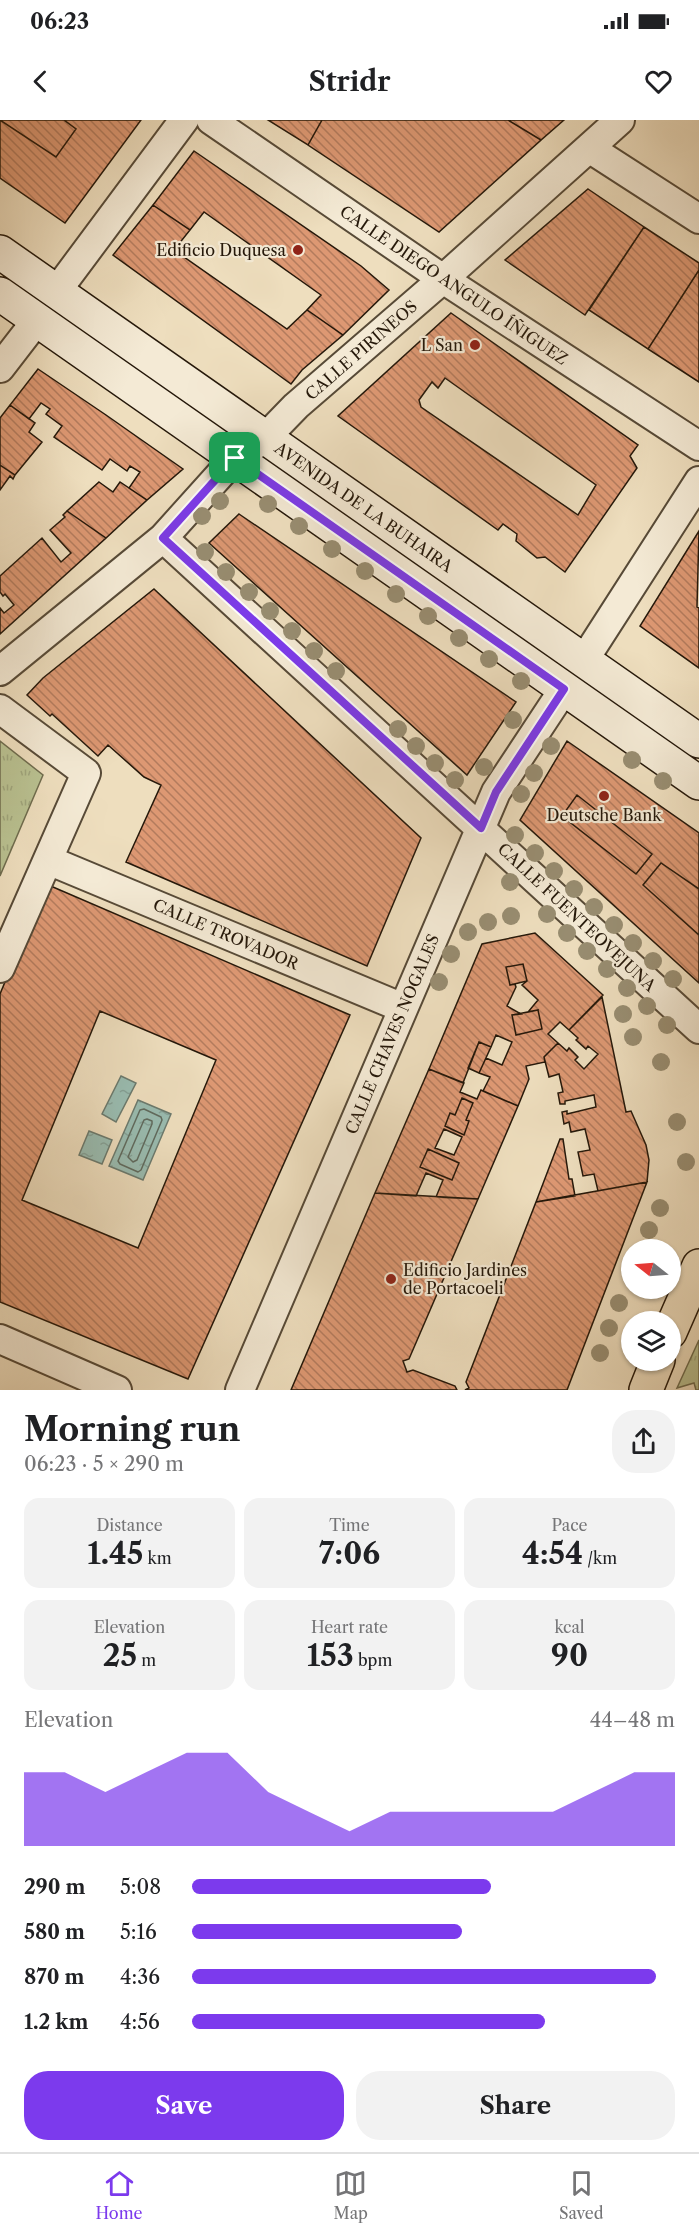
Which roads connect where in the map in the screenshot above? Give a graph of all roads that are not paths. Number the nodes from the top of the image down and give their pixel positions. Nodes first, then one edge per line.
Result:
1 (184, 120) edge
2 (211, 120) edge
3 (621, 120) edge
4 (589, 148) junction
5 (699, 219) edge
6 (0, 252) edge
7 (442, 279) junction
8 (56, 292) junction
9 (0, 294) edge
10 (38, 320) junction
11 (0, 368) edge
12 (265, 438) junction
13 (699, 446) edge
14 (235, 458) junction
15 (699, 481) edge
16 (163, 538) junction
17 (584, 660) junction
18 (0, 671) edge
19 (564, 689) junction
20 (0, 709) edge
21 (699, 741) edge
22 (699, 783) edge
23 (481, 828) junction
24 (48, 860) junction
25 (0, 968) edge
26 (403, 1008) junction
27 (699, 1029) edge
28 (699, 1266) edge
29 (679, 1311) edge
30 (0, 1339) edge
31 (653, 1371) edge
32 (117, 1390) edge
33 (240, 1390) edge
34 (645, 1390) edge

1 - 8 street
2 - 7 street, CALLE DIEGO ANGULO ÍÑIGUEZ
3 - 4 street, CALLE PIRINEOS
4 - 5 street
4 - 7 street, CALLE PIRINEOS
6 - 8 main road, AVENIDA DE LA BUHAIRA
7 - 12 street, CALLE PIRINEOS
7 - 13 street, CALLE DIEGO ANGULO ÍÑIGUEZ
8 - 12 main road, AVENIDA DE LA BUHAIRA
9 - 10 main road, AVENIDA DE LA BUHAIRA
10 - 11 street
10 - 14 main road, AVENIDA DE LA BUHAIRA
12 - 14 street, CALLE PIRINEOS
12 - 17 main road, AVENIDA DE LA BUHAIRA
14 - 16 street, CALLE PIRINEOS
14 - 19 main road, AVENIDA DE LA BUHAIRA
15 - 17 street
16 - 18 street, CALLE PIRINEOS
16 - 23 street, CALLE FUENTEOVEJUNA
17 - 21 main road, AVENIDA DE LA BUHAIRA
19 - 22 main road, AVENIDA DE LA BUHAIRA
19 - 23 street, CALLE CHAVES NOGALES
20 - 24 street
23 - 26 street, CALLE CHAVES NOGALES
23 - 27 street, CALLE FUENTEOVEJUNA
24 - 25 street
24 - 26 street, CALLE TROVADOR
26 - 33 street, CALLE CHAVES NOGALES
28 - 29 main road
30 - 32 street
31 - 34 main road

